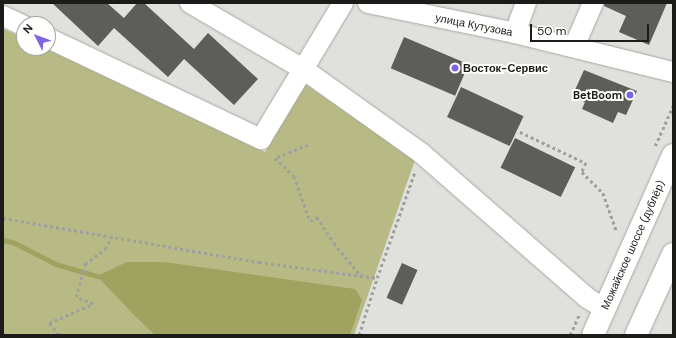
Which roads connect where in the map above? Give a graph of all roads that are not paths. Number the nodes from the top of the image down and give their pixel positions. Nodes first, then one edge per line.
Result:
1 (190, 3) edge
2 (343, 3) edge
3 (368, 3) edge
4 (526, 3) edge
5 (593, 3) edge
6 (420, 9) edge
7 (3, 16) edge
8 (16, 22) edge
9 (515, 33) junction
10 (56, 42) edge
11 (574, 47) junction
12 (303, 69) junction
13 (673, 72) edge
14 (673, 155) edge
15 (673, 254) edge
16 (605, 309) junction
17 (593, 335) edge
18 (636, 335) edge

1 - 12 street
2 - 12 street
3 - 6 street, улица Кутузова
4 - 9 street
5 - 11 street
6 - 9 street, улица Кутузова
7 - 8 street
9 - 11 street, улица Кутузова
10 - 12 street
11 - 13 street, улица Кутузова
12 - 16 street
14 - 16 main road, Можайское шоссе (дублёр)
15 - 18 main road
16 - 17 main road, Можайское шоссе (дублёр)

